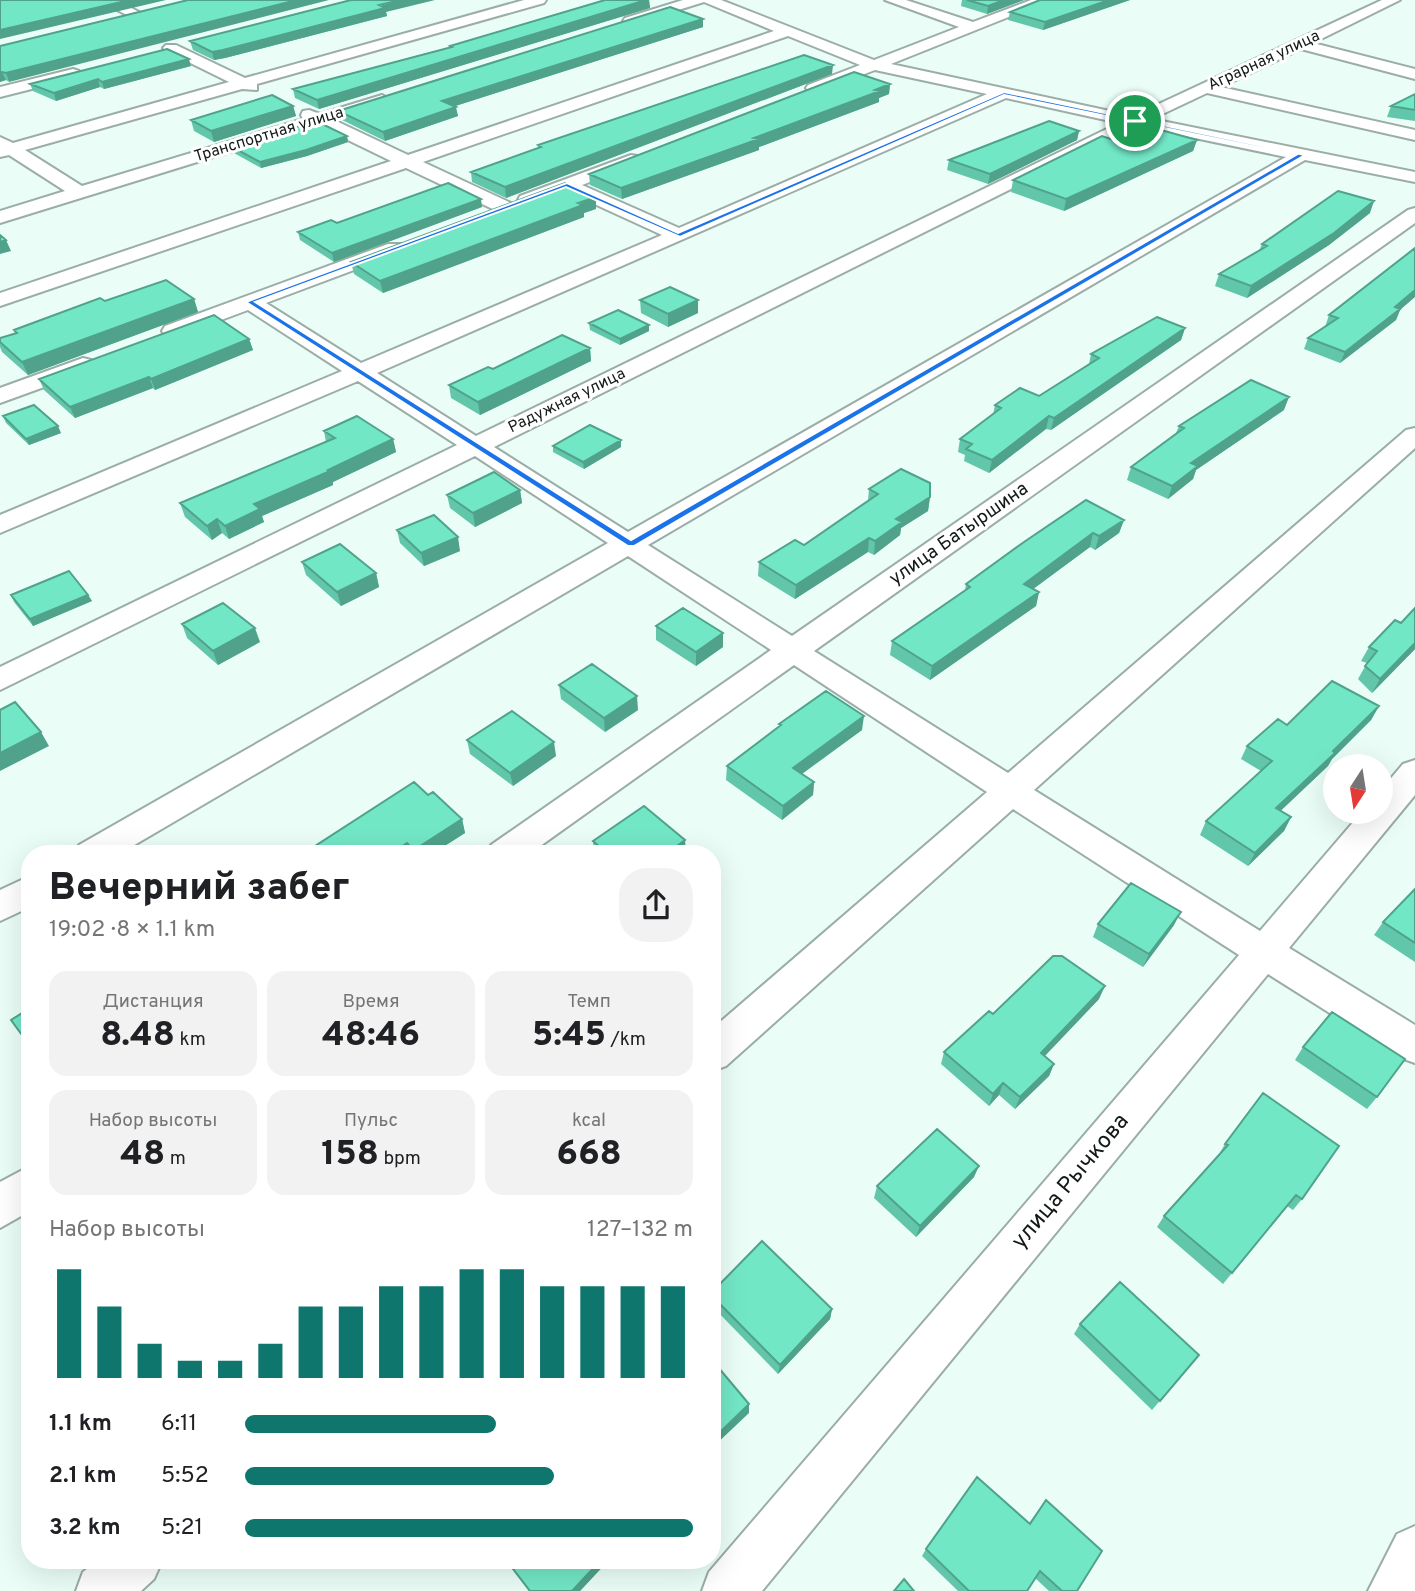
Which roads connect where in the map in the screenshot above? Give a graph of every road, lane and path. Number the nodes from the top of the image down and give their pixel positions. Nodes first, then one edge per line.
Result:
1 (105, 0) edge
2 (539, 0) edge
3 (698, 0) edge
4 (709, 0) edge
5 (892, 0) edge
6 (1044, 0) edge
7 (1393, 0) edge
8 (159, 9) edge
9 (135, 15) junction
10 (117, 19) edge
11 (620, 25) edge
12 (973, 27) junction
13 (789, 31) junction
14 (1299, 44) junction
15 (873, 65) junction
16 (92, 69) edge
17 (1415, 75) edge
18 (243, 83) junction
19 (1205, 88) junction
20 (0, 92) edge
21 (264, 93) dead end
22 (1004, 93) junction
23 (398, 95) edge
24 (796, 95) edge
25 (297, 109) dead end
26 (319, 120) junction
27 (1135, 121) junction
28 (1415, 135) edge
29 (4, 147) edge
30 (643, 155) edge
31 (1302, 155) junction
32 (409, 161) junction
33 (1415, 177) edge
34 (567, 185) junction
35 (81, 193) junction
36 (506, 208) junction
37 (1415, 214) edge
38 (0, 217) edge
39 (480, 217) edge
40 (678, 235) junction
41 (416, 241) edge
42 (0, 300) edge
43 (249, 302) junction
44 (150, 340) edge
45 (100, 358) edge
46 (360, 372) junction
47 (0, 396) edge
48 (1415, 435) edge
49 (477, 445) junction
50 (0, 525) edge
51 (631, 544) junction
52 (795, 649) junction
53 (0, 680) edge
54 (1415, 772) edge
55 (1012, 790) junction
56 (107, 845) edge
57 (516, 845) edge
58 (21, 895) edge
59 (0, 907) edge
60 (1264, 953) junction
61 (721, 1046) edge
62 (1415, 1046) edge
63 (21, 1192) edge
64 (0, 1207) edge
65 (1415, 1552) edge
66 (127, 1569) edge
67 (102, 1591) edge
68 (728, 1591) edge
69 (1394, 1591) edge

1 - 9 street
2 - 18 street
3 - 11 street
4 - 13 street
5 - 12 street
6 - 12 street
7 - 14 street, Аграрная улица
8 - 9 street
9 - 10 street
9 - 18 street
12 - 15 street
13 - 15 street
13 - 32 street
14 - 17 street
14 - 19 street, Аграрная улица
15 - 22 street
15 - 24 street
16 - 20 street
18 - 21 street
18 - 29 street
19 - 27 street, Аграрная улица
19 - 28 street
22 - 27 street
22 - 40 street
23 - 26 street, Транспортная улица
25 - 26 street
26 - 32 street
26 - 35 street, Транспортная улица
27 - 31 street
27 - 49 street, Радужная улица
29 - 35 street
30 - 34 street
31 - 33 street
31 - 51 street
32 - 36 street
32 - 42 street
34 - 36 street
34 - 40 street
35 - 38 street, Транспортная улица
36 - 39 street
37 - 52 street, улица Батыршина
40 - 46 street
41 - 43 street
43 - 44 street
43 - 46 street
45 - 47 street
46 - 49 street
46 - 50 street
48 - 55 street
49 - 51 street
49 - 53 street, Радужная улица
51 - 52 street
51 - 56 street
52 - 55 street
52 - 57 street, улица Батыршина
54 - 60 street, улица Рычкова
55 - 60 street
55 - 61 street
58 - 59 street
60 - 62 street
60 - 68 street, улица Рычкова
63 - 64 street
65 - 69 street
66 - 67 street

